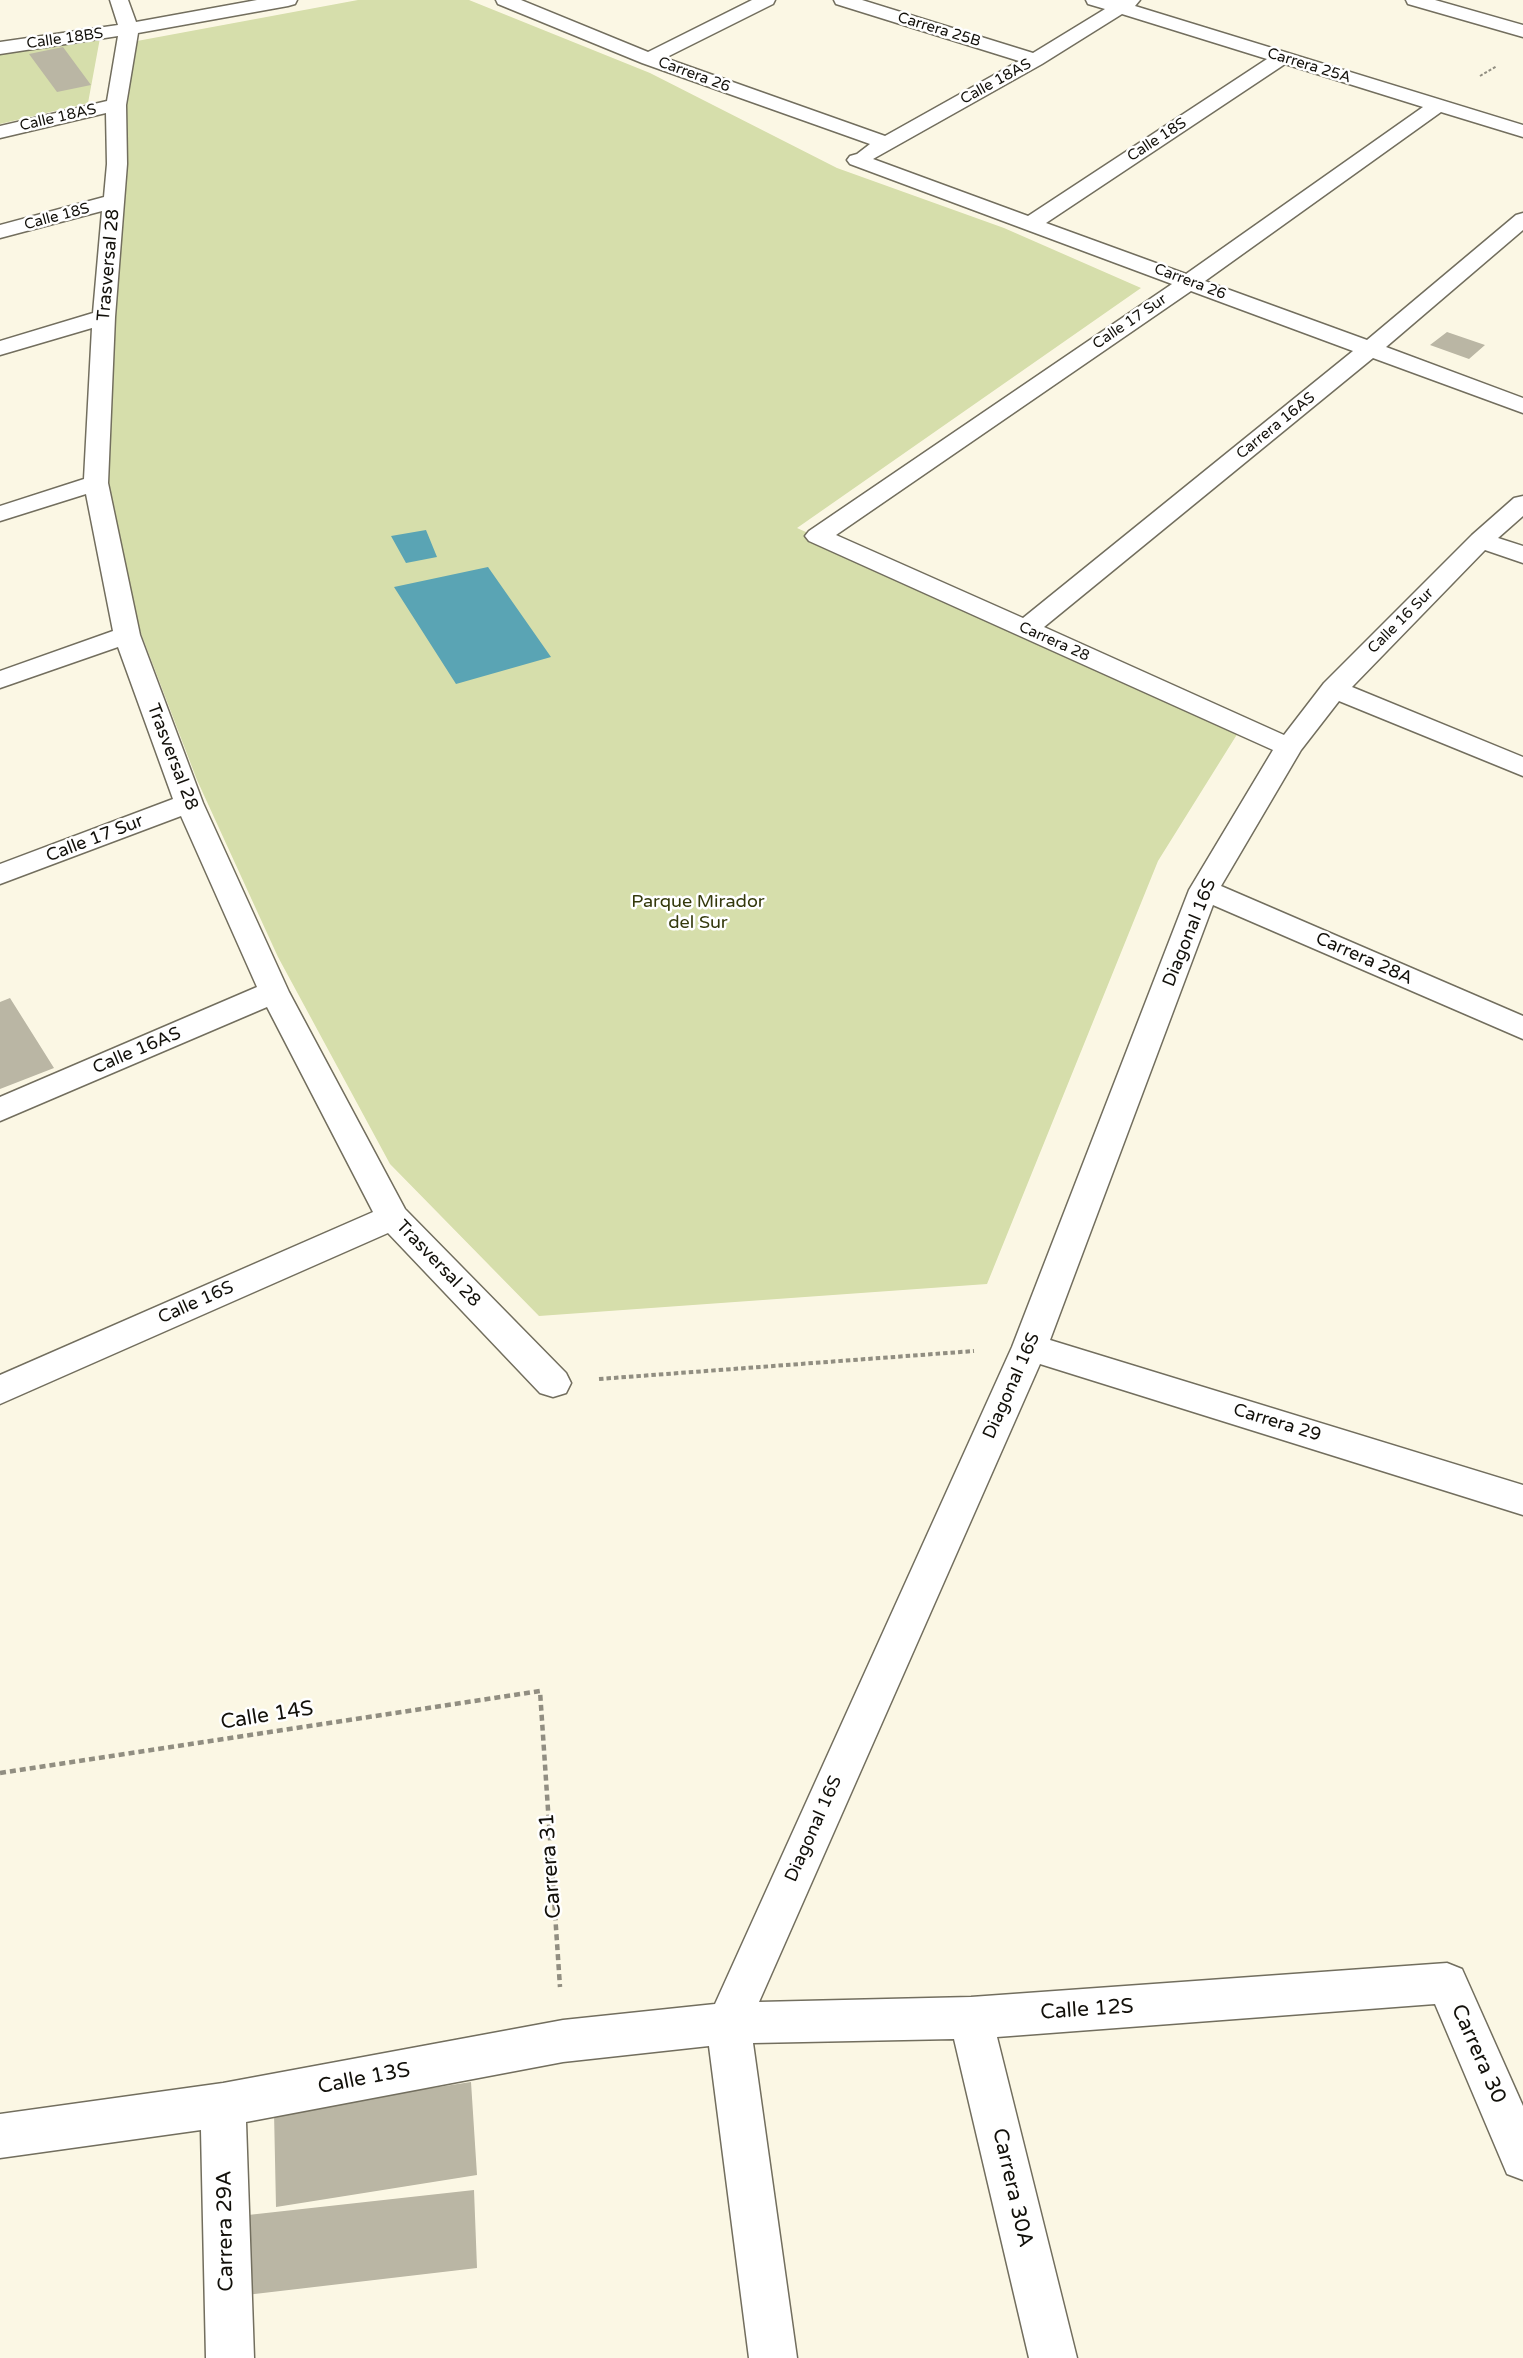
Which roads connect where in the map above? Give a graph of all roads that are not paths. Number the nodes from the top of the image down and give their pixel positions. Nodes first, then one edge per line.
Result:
1 (119, 0) edge
2 (288, 0) edge
3 (505, 0) edge
4 (766, 0) edge
5 (843, 0) edge
6 (1095, 0) edge
7 (1428, 2) edge
8 (1126, 4) edge
9 (129, 29) junction
10 (1523, 31) edge
11 (0, 48) edge
12 (1283, 57) junction
13 (649, 59) junction
14 (1035, 60) junction
15 (116, 105) junction
16 (1439, 105) junction
17 (1523, 131) edge
18 (0, 132) edge
19 (886, 143) junction
20 (857, 160) joint
21 (114, 201) junction
22 (1523, 219) edge
23 (1031, 223) junction
24 (0, 232) edge
25 (1189, 282) junction
26 (104, 316) junction
27 (0, 348) edge
28 (1369, 350) junction
29 (1523, 406) edge
30 (96, 483) junction
31 (1523, 503) edge
32 (0, 514) edge
33 (818, 536) joint
34 (1481, 540) junction
35 (1523, 555) edge
36 (1026, 629) junction
37 (127, 635) junction
38 (0, 680) edge
39 (1334, 689) junction
40 (1289, 747) junction
41 (1523, 767) edge
42 (189, 803) junction
43 (0, 875) edge
44 (1204, 890) junction
45 (274, 992) junction
46 (1523, 1028) edge
47 (0, 1110) edge
48 (393, 1216) junction
49 (1030, 1347) junction
50 (553, 1383) road end
51 (0, 1390) edge
52 (1523, 1500) edge
53 (1447, 1983) joint
54 (971, 2018) junction
55 (728, 2023) junction
56 (223, 2105) junction
57 (0, 2136) edge
58 (1523, 2158) edge
59 (230, 2358) edge
60 (773, 2358) edge
61 (1053, 2358) edge

1 - 9 street
2 - 9 street, Calle 18BS
3 - 13 street, Carrera 26
4 - 13 street
5 - 14 street, Carrera 25B
6 - 8 street, Carrera 25A
7 - 10 street
8 - 12 street, Carrera 25A
8 - 14 street, Calle 18AS
9 - 11 street, Calle 18BS
9 - 15 street, Trasversal 28
12 - 16 street, Carrera 25A
12 - 23 street, Calle 18S
13 - 19 street, Carrera 26
14 - 19 street, Calle 18AS
15 - 18 street, Calle 18AS
15 - 21 street, Trasversal 28
16 - 17 street, Carrera 25A
16 - 25 street, Calle 17 Sur
19 - 20 street, Calle 18AS
20 - 23 street, Carrera 26
21 - 24 street, Calle 18S
21 - 26 street, Trasversal 28
22 - 28 street, Carrera 16AS
23 - 25 street, Carrera 26
25 - 28 street, Carrera 26
25 - 33 street, Calle 17 Sur
26 - 27 street
26 - 30 street, Trasversal 28
28 - 29 street, Carrera 26
28 - 36 street, Carrera 16AS
30 - 32 street
30 - 37 street, Trasversal 28
31 - 34 street, Calle 16 Sur
33 - 36 street, Carrera 28
34 - 35 street
34 - 39 street, Calle 16 Sur
36 - 40 street, Carrera 28
37 - 38 street
37 - 42 street, Trasversal 28
39 - 40 street, Calle 16 Sur
39 - 41 street
40 - 44 street, Diagonal 16S
42 - 43 street, Calle 17 Sur
42 - 45 street, Trasversal 28
44 - 46 street, Carrera 28A
44 - 49 street, Diagonal 16S
45 - 47 street, Calle 16AS
45 - 48 street, Trasversal 28
48 - 50 street, Trasversal 28
48 - 51 street, Calle 16S
49 - 52 street, Carrera 29
49 - 55 street, Diagonal 16S
53 - 54 street, Calle 12S
53 - 58 street, Carrera 30
54 - 55 street, Calle 12S
54 - 61 street, Carrera 30A
55 - 56 street, Calle 13S
55 - 60 street
56 - 57 street, Calle 13S
56 - 59 street, Carrera 29A

